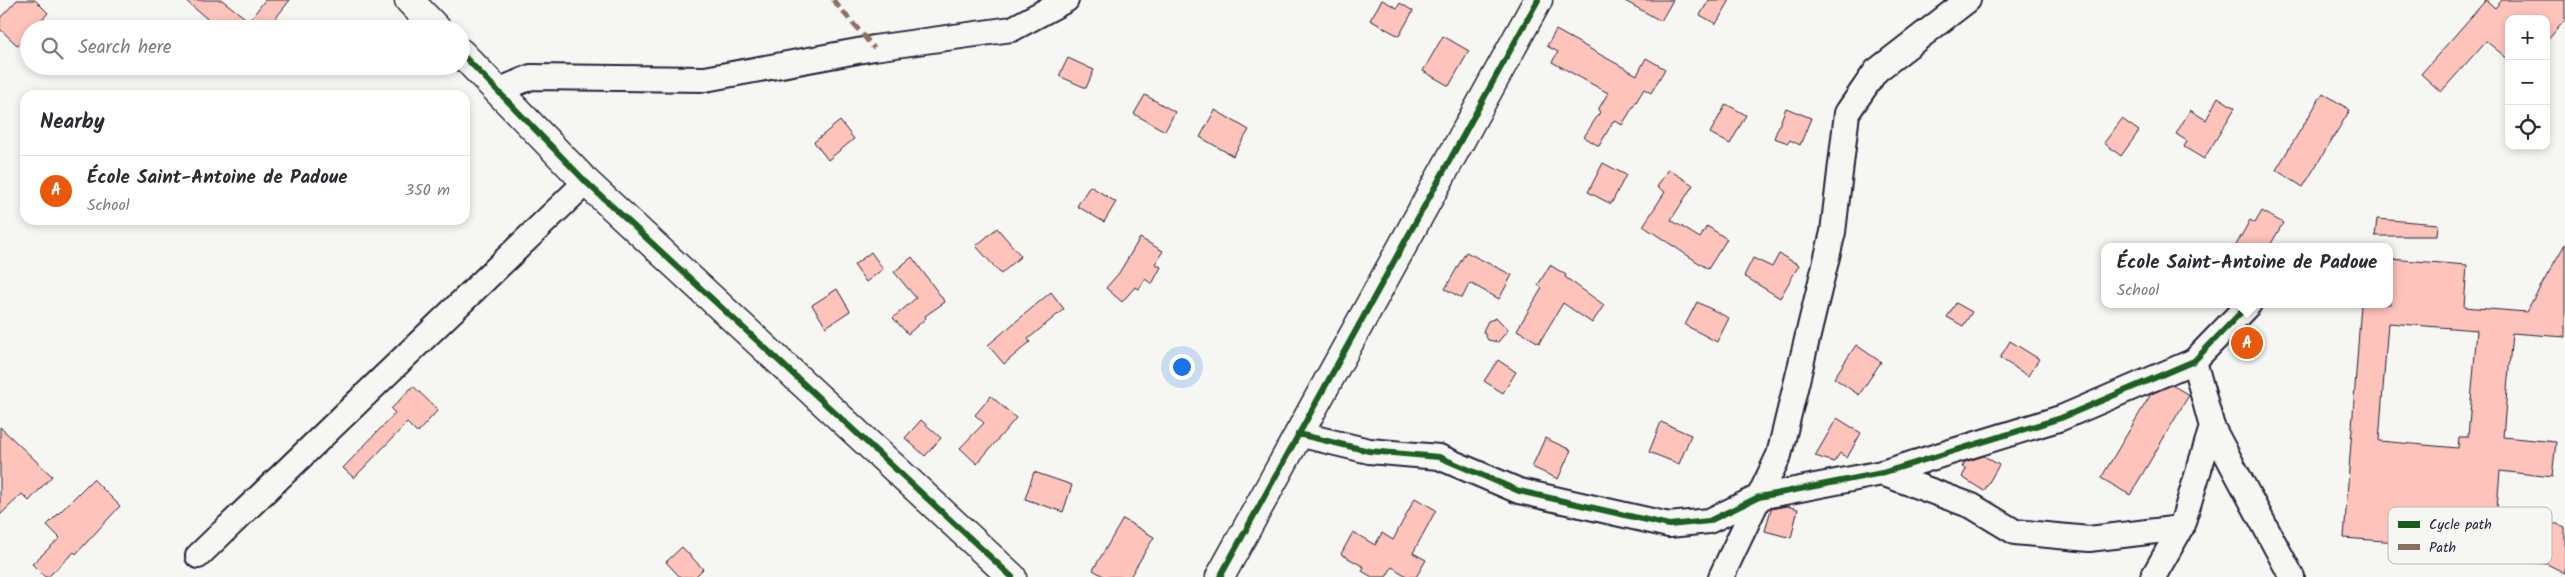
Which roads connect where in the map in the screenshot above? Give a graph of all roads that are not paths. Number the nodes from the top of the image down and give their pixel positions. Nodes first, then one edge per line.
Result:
1 (408, 0) edge
2 (1066, 0) edge
3 (1538, 0) edge
4 (1968, 0) edge
5 (428, 20) edge
6 (470, 62) edge
7 (498, 90) junction
8 (586, 182) junction
9 (2245, 308) edge
10 (2194, 361) junction
11 (2212, 427) junction
12 (1298, 434) junction
13 (1882, 473) junction
14 (1759, 497) junction
15 (2181, 528) junction
16 (198, 556) dead end
17 (1012, 577) edge
18 (1220, 577) edge
19 (1721, 577) edge
20 (2153, 577) edge
21 (2292, 577) edge

1 - 5 street
2 - 7 street
3 - 12 street
4 - 14 street
6 - 7 street
7 - 8 street
8 - 16 street
8 - 17 street
9 - 10 street
10 - 11 street
10 - 13 street
11 - 15 street
11 - 21 street
12 - 14 street
12 - 18 street
13 - 14 street
13 - 15 street
14 - 19 street
15 - 20 street

